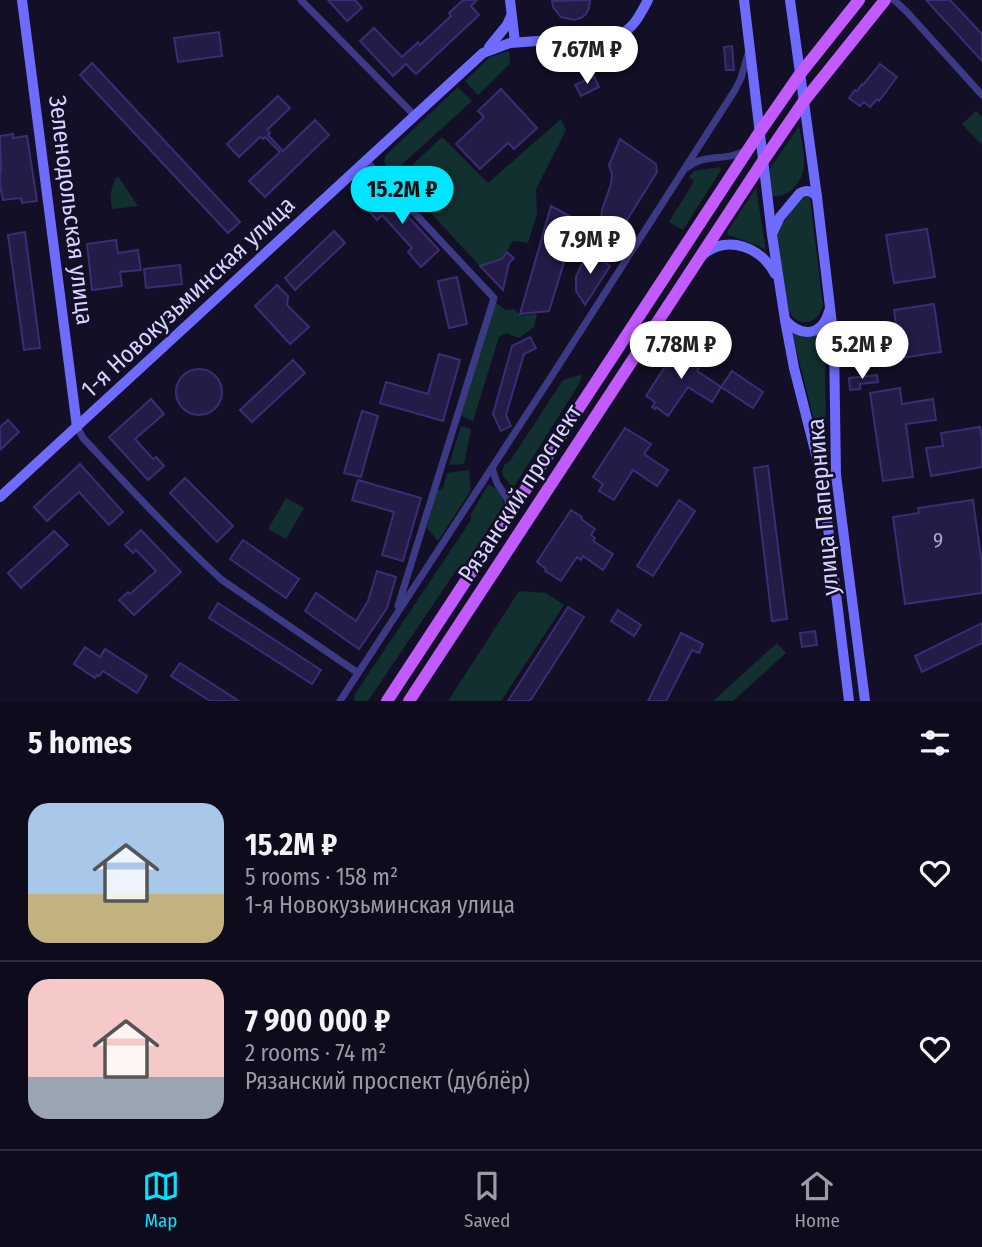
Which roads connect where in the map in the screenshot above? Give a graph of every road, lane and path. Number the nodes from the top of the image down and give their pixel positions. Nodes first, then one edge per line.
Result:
1 (22, 0) edge
2 (301, 0) edge
3 (510, 0) edge
4 (648, 0) edge
5 (744, 0) edge
6 (790, 0) edge
7 (796, 0) edge
8 (859, 0) edge
9 (885, 0) edge
10 (894, 0) edge
11 (512, 16) junction
12 (792, 17) junction
13 (515, 42) junction
14 (749, 47) junction
15 (483, 53) junction
16 (800, 74) junction
17 (982, 95) edge
18 (804, 101) junction
19 (415, 116) junction
20 (759, 133) junction
21 (750, 148) junction
22 (762, 160) junction
23 (366, 161) junction
24 (684, 170) junction
25 (817, 197) junction
26 (772, 235) junction
27 (697, 260) junction
28 (779, 284) junction
29 (830, 309) junction
30 (785, 320) junction
31 (77, 427) junction
32 (492, 468) junction
33 (0, 497) edge
34 (506, 519) junction
35 (418, 544) junction
36 (435, 553) junction
37 (395, 617) junction
38 (358, 673) junction
39 (340, 701) edge
40 (387, 701) edge
41 (409, 701) edge
42 (849, 701) edge
43 (865, 701) edge

1 - 31 main road, Зеленодольская улица
2 - 19 street
3 - 11 main road
4 - 13 main road, 1-я Новокузьминская улица
5 - 14 main road, улица Паперника
6 - 12 main road, улица Паперника
7 - 12 street
8 - 16 main road, Рязанский проспект
9 - 18 main road, Рязанский проспект
10 - 17 street
11 - 13 main road
11 - 15 main road
12 - 16 main road, улица Паперника
13 - 15 main road, 1-я Новокузьминская улица
14 - 20 main road, улица Паперника
14 - 24 street
15 - 19 main road, 1-я Новокузьминская улица
16 - 18 main road, улица Паперника
16 - 20 main road, Рязанский проспект
18 - 22 main road, Рязанский проспект
18 - 25 main road, улица Паперника
19 - 23 main road, 1-я Новокузьминская улица
20 - 21 main road, Рязанский проспект
20 - 22 main road, улица Паперника
21 - 24 street
21 - 34 main road, Рязанский проспект
22 - 26 main road, улица Паперника
22 - 27 main road, Рязанский проспект
23 - 31 main road, 1-я Новокузьминская улица
23 - 35 street
24 - 32 street
25 - 26 main road
25 - 29 main road, улица Паперника
26 - 28 main road, улица Паперника
27 - 28 main road
27 - 41 main road, Рязанский проспект
28 - 30 main road, улица Паперника
29 - 30 main road
29 - 43 main road, улица Паперника
30 - 42 main road, улица Паперника
31 - 33 main road, 1-я Новокузьминская улица
31 - 38 street
32 - 34 street
32 - 36 street
34 - 40 main road, Рязанский проспект
35 - 36 street
35 - 37 street
36 - 37 street
37 - 38 street
38 - 39 street

